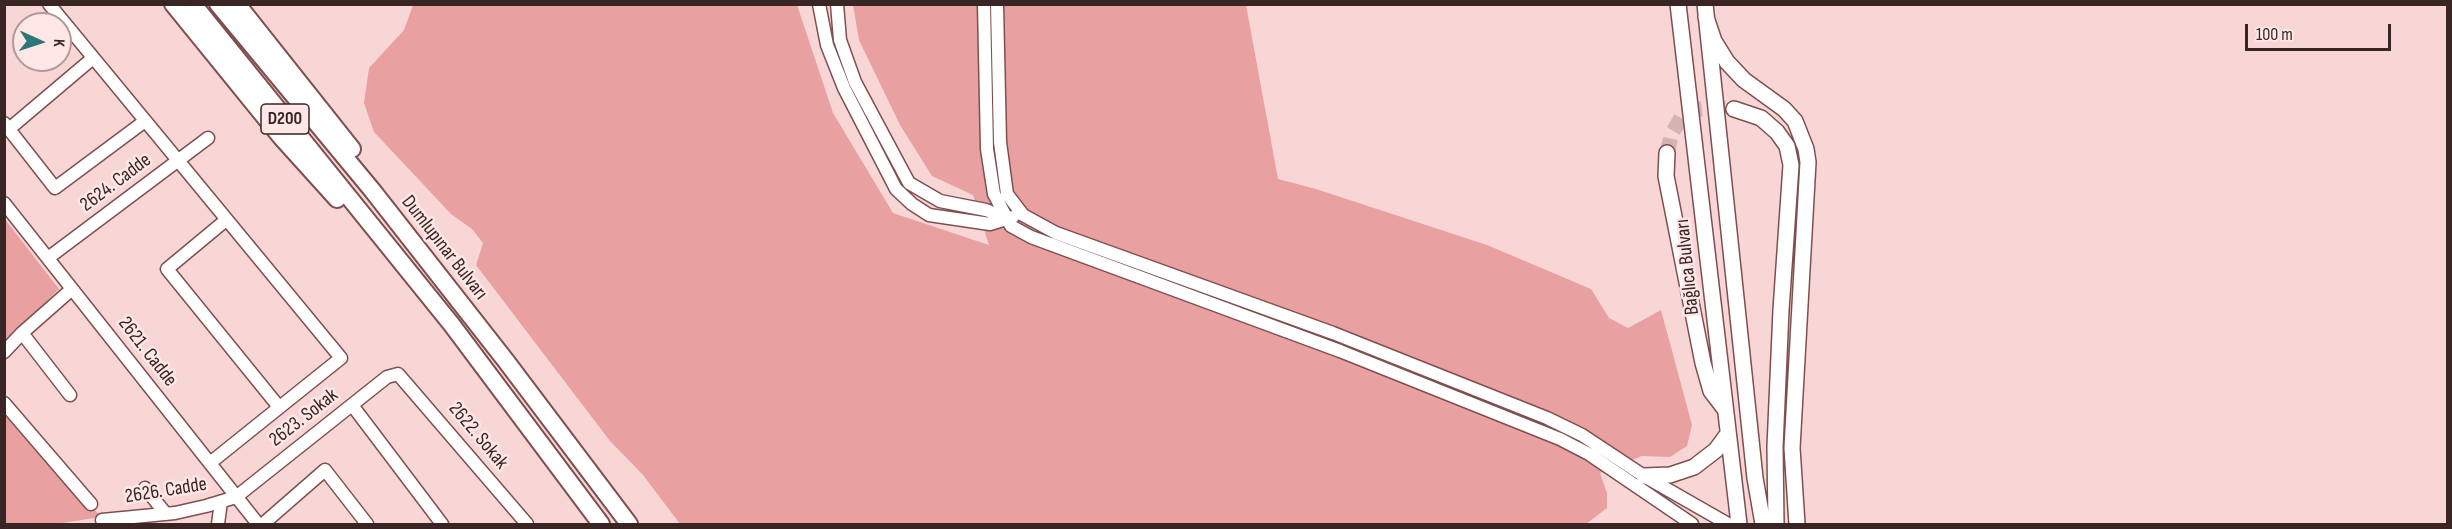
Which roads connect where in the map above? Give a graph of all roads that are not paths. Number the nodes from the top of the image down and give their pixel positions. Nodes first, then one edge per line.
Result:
1 (49, 4) edge
2 (173, 4) edge
3 (193, 4) edge
4 (218, 4) edge
5 (237, 4) edge
6 (819, 4) edge
7 (837, 4) edge
8 (984, 4) edge
9 (997, 4) edge
10 (1678, 4) edge
11 (1706, 11) edge
12 (93, 58) junction
13 (1734, 110) tunnel mouth
14 (145, 121) junction
15 (7, 126) edge
16 (208, 138) dead end
17 (1666, 153) tunnel mouth
18 (177, 161) junction
19 (4, 203) edge
20 (1023, 215) junction
21 (395, 219) junction
22 (1006, 219) junction
23 (226, 220) junction
24 (377, 233) junction
25 (48, 258) junction
26 (72, 289) junction
27 (22, 333) junction
28 (4, 352) edge
29 (398, 374) joint
30 (70, 395) dead end
31 (4, 403) edge
32 (352, 405) junction
33 (279, 407) junction
34 (1725, 409) junction
35 (1727, 435) junction
36 (1775, 447) junction
37 (210, 463) junction
38 (1644, 476) junction
39 (145, 488) dead end
40 (1793, 489) junction
41 (236, 496) junction
42 (221, 502) junction
43 (91, 504) dead end
44 (192, 510) junction
45 (166, 514) junction
46 (102, 520) dead end
47 (185, 525) edge
48 (218, 525) edge
49 (258, 525) edge
50 (263, 525) edge
51 (367, 525) edge
52 (442, 525) edge
53 (527, 525) edge
54 (601, 525) edge
55 (629, 525) edge
56 (1692, 525) edge
57 (1728, 525) edge
58 (1739, 525) edge
59 (1763, 525) edge
60 (1776, 525) edge
61 (1797, 525) edge

1 - 12 street
2 - 24 highway
3 - 24 highway, D200
4 - 21 highway, Dumlupınar Bulvarı / D200
5 - 21 highway
6 - 22 street
7 - 22 street
8 - 22 street
9 - 20 street
10 - 34 main road, Bağlıca Bulvarı
11 - 40 main road
11 - 59 main road
12 - 14 street
12 - 15 street
13 - 36 main road
14 - 15 street
14 - 18 street
16 - 18 street, 2624. Cadde
17 - 34 main road
18 - 23 street
18 - 25 street, 2624. Cadde
19 - 25 street, 2621. Cadde
20 - 22 street
20 - 38 street
21 - 55 highway, Dumlupınar Bulvarı / D200
22 - 56 street
23 - 33 street
23 - 33 street
24 - 54 highway, D200
25 - 26 street, 2621. Cadde
26 - 27 street
26 - 37 street, 2621. Cadde
27 - 28 street
27 - 30 street
29 - 32 street, 2623. Sokak
29 - 53 street, 2622. Sokak
31 - 43 street
32 - 41 street, 2623. Sokak
32 - 52 street
33 - 37 street
34 - 35 main road, Bağlıca Bulvarı
35 - 38 main road
35 - 58 main road, Bağlıca Bulvarı
36 - 40 main road
36 - 60 main road
37 - 41 street, 2621. Cadde
38 - 57 street
39 - 45 street
40 - 61 main road
41 - 42 street, 2626. Cadde
41 - 49 street, 2621. Cadde
42 - 44 street, 2626. Cadde
42 - 48 street
44 - 45 street, 2626. Cadde
44 - 47 street
45 - 46 street, 2626. Cadde
50 - 51 street

